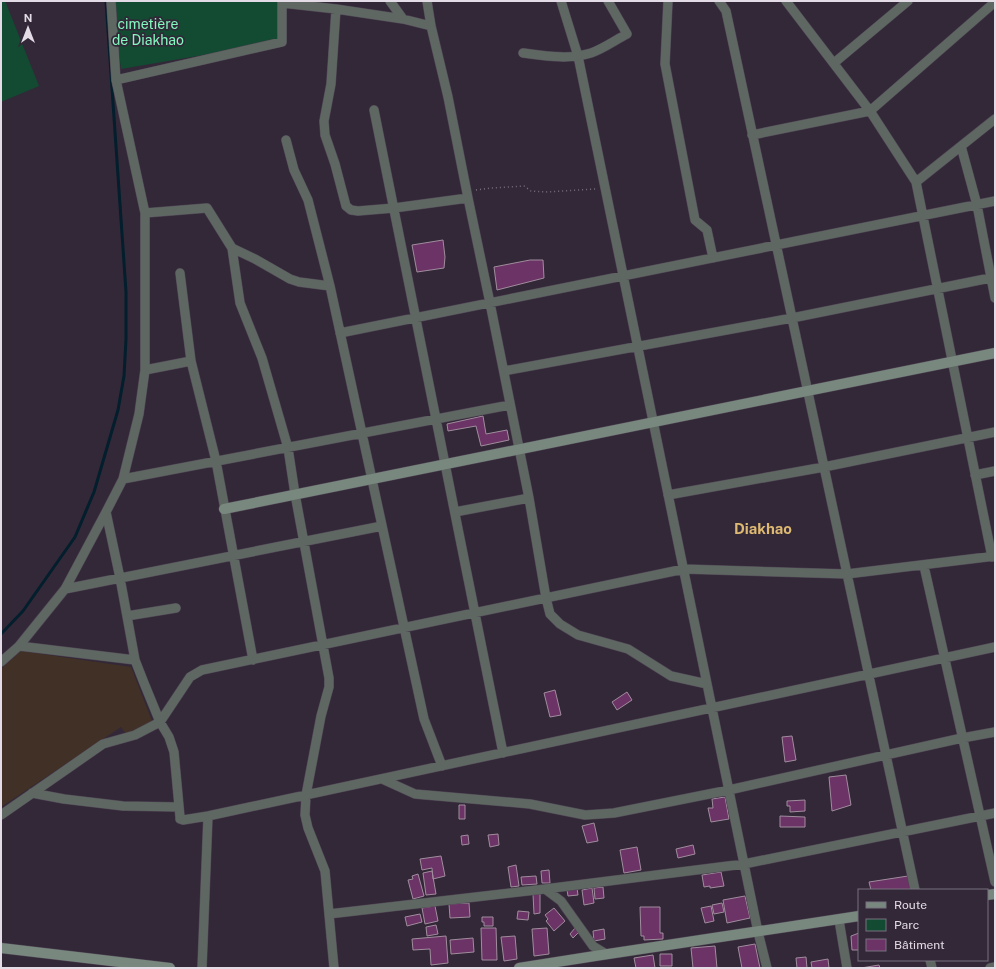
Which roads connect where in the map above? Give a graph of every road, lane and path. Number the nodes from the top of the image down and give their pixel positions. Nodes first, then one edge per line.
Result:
1 (111, 1) edge
2 (390, 1) edge
3 (427, 1) edge
4 (561, 1) edge
5 (608, 1) edge
6 (668, 1) edge
7 (719, 1) edge
8 (787, 1) edge
9 (908, 1) edge
10 (282, 2) edge
11 (995, 2) edge
12 (336, 9) junction
13 (403, 19) junction
14 (431, 26) junction
15 (523, 53) dead end
16 (578, 56) junction
17 (834, 63) junction
18 (116, 80) junction
19 (374, 110) dead end
20 (870, 111) junction
21 (995, 119) edge
22 (752, 135) junction
23 (286, 140) dead end
24 (961, 146) junction
25 (916, 182) junction
26 (606, 188) junction
27 (468, 195) junction
28 (995, 202) edge
29 (978, 205) junction
30 (394, 208) junction
31 (145, 213) junction
32 (923, 216) junction
33 (776, 246) junction
34 (232, 248) junction
35 (713, 258) junction
36 (180, 273) dead end
37 (624, 276) junction
38 (993, 277) edge
39 (330, 286) junction
40 (937, 289) junction
41 (995, 298) edge
42 (490, 303) junction
43 (416, 318) junction
44 (792, 318) junction
45 (340, 333) junction
46 (638, 346) junction
47 (995, 353) edge
48 (191, 360) junction
49 (952, 362) junction
50 (145, 370) junction
51 (504, 371) junction
52 (808, 391) junction
53 (510, 405) junction
54 (436, 419) junction
55 (654, 422) junction
56 (995, 432) edge
57 (362, 433) junction
58 (968, 438) junction
59 (288, 448) junction
60 (519, 449) junction
61 (216, 461) junction
62 (445, 464) junction
63 (824, 467) junction
64 (995, 471) edge
65 (975, 475) junction
66 (123, 479) junction
67 (372, 479) junction
68 (295, 494) junction
69 (668, 495) junction
70 (529, 498) junction
71 (224, 509) junction
72 (106, 512) junction
73 (455, 512) junction
74 (382, 526) junction
75 (304, 542) junction
76 (233, 556) junction
77 (993, 556) edge
78 (924, 566) junction
79 (684, 569) junction
80 (847, 574) junction
81 (120, 578) junction
82 (64, 589) junction
83 (546, 598) junction
84 (176, 608) dead end
85 (475, 613) junction
86 (127, 616) junction
87 (404, 628) junction
88 (323, 645) junction
89 (19, 646) junction
90 (995, 647) edge
91 (944, 658) junction
92 (136, 660) junction
93 (252, 660) junction
94 (1, 662) edge
95 (869, 674) junction
96 (707, 684) junction
97 (712, 708) junction
98 (160, 722) junction
99 (995, 732) edge
100 (962, 738) junction
101 (503, 753) junction
102 (886, 755) junction
103 (442, 766) junction
104 (382, 778) junction
105 (729, 790) junction
106 (32, 793) junction
107 (306, 795) junction
108 (179, 807) junction
109 (995, 813) edge
110 (1, 815) edge
111 (208, 816) junction
112 (980, 816) junction
113 (903, 832) junction
114 (744, 864) junction
115 (995, 882) edge
116 (545, 889) junction
117 (915, 889) edge
118 (329, 914) junction
119 (858, 916) edge
120 (839, 920) junction
121 (758, 932) junction
122 (1, 948) edge
123 (606, 954) junction
124 (540, 967) edge
125 (995, 967) edge
126 (170, 968) edge
127 (202, 968) edge
128 (334, 968) edge
129 (519, 968) edge
130 (767, 968) edge
131 (847, 968) edge
132 (990, 968) edge

1 - 18 street
2 - 13 street
3 - 14 street
4 - 16 street
5 - 16 street
6 - 35 street
7 - 22 street
8 - 17 street
9 - 17 street
10 - 12 street
10 - 18 street
11 - 20 street
12 - 13 street
12 - 30 street
13 - 14 street
14 - 27 street
15 - 16 street
16 - 26 street
17 - 20 street
18 - 31 street
19 - 30 street
20 - 22 street
20 - 25 street
21 - 24 street
22 - 33 street
23 - 39 street
24 - 25 street
24 - 29 street
25 - 32 street
26 - 27 path
26 - 37 street
27 - 30 street
27 - 42 street
28 - 29 street
29 - 32 street
29 - 38 street
30 - 43 street
31 - 34 street
31 - 50 street
32 - 33 street
32 - 40 street
33 - 35 street
33 - 44 street
34 - 39 street
34 - 59 street
35 - 37 street
36 - 48 street
37 - 42 street
37 - 46 street
38 - 40 street
38 - 41 street
39 - 45 street
40 - 44 street
40 - 49 street
42 - 43 street
42 - 51 street
43 - 45 street
43 - 54 street
44 - 46 street
44 - 52 street
45 - 57 street
46 - 51 street
46 - 55 street
47 - 49 street
48 - 50 street
48 - 61 street
49 - 52 street
49 - 58 street
50 - 66 street
51 - 53 street
52 - 55 street
52 - 63 street
53 - 54 street
53 - 60 street
54 - 57 street
54 - 62 street
55 - 60 street
55 - 69 street
56 - 58 street
57 - 59 street
57 - 67 street
58 - 63 street
58 - 65 street
59 - 61 street
59 - 68 street
60 - 62 street
60 - 70 street
61 - 66 street
61 - 71 street
62 - 67 street
62 - 73 street
63 - 69 street
63 - 80 street
64 - 65 street
65 - 77 street
66 - 72 street
67 - 68 street
67 - 74 street
68 - 71 street
68 - 75 street
69 - 79 street
70 - 73 street
70 - 83 street
71 - 76 street
72 - 81 street
72 - 82 street
73 - 85 street
74 - 75 street
74 - 87 street
75 - 76 street
75 - 88 street
76 - 81 street
76 - 93 street
77 - 78 street
78 - 80 street
78 - 91 street
79 - 80 street
79 - 83 street
79 - 96 street
80 - 95 street
81 - 82 street
81 - 86 street
82 - 89 street
83 - 85 street
83 - 96 street
84 - 86 street
85 - 87 street
85 - 101 street
86 - 92 street
87 - 88 street
87 - 103 street
88 - 93 street
88 - 107 street
89 - 92 street
89 - 94 street
90 - 91 street
91 - 95 street
91 - 100 street
92 - 98 street
93 - 98 street
95 - 97 street
95 - 102 street
96 - 97 street
97 - 101 street
97 - 105 street
98 - 106 street
98 - 108 street
99 - 100 street
100 - 102 street
100 - 112 street
101 - 103 street
102 - 105 street
102 - 113 street
103 - 104 street
104 - 105 street
104 - 107 street
105 - 114 street
106 - 108 street
106 - 110 street
107 - 111 street
107 - 118 street
108 - 111 street
109 - 112 street
111 - 127 street
112 - 113 street
112 - 115 street
113 - 114 street
113 - 117 street
114 - 116 street
114 - 121 street
116 - 118 street
116 - 123 street
118 - 128 street
119 - 120 street
120 - 121 street
120 - 131 street
121 - 123 street
121 - 130 street
122 - 126 street
123 - 124 street
124 - 129 street
125 - 132 street

